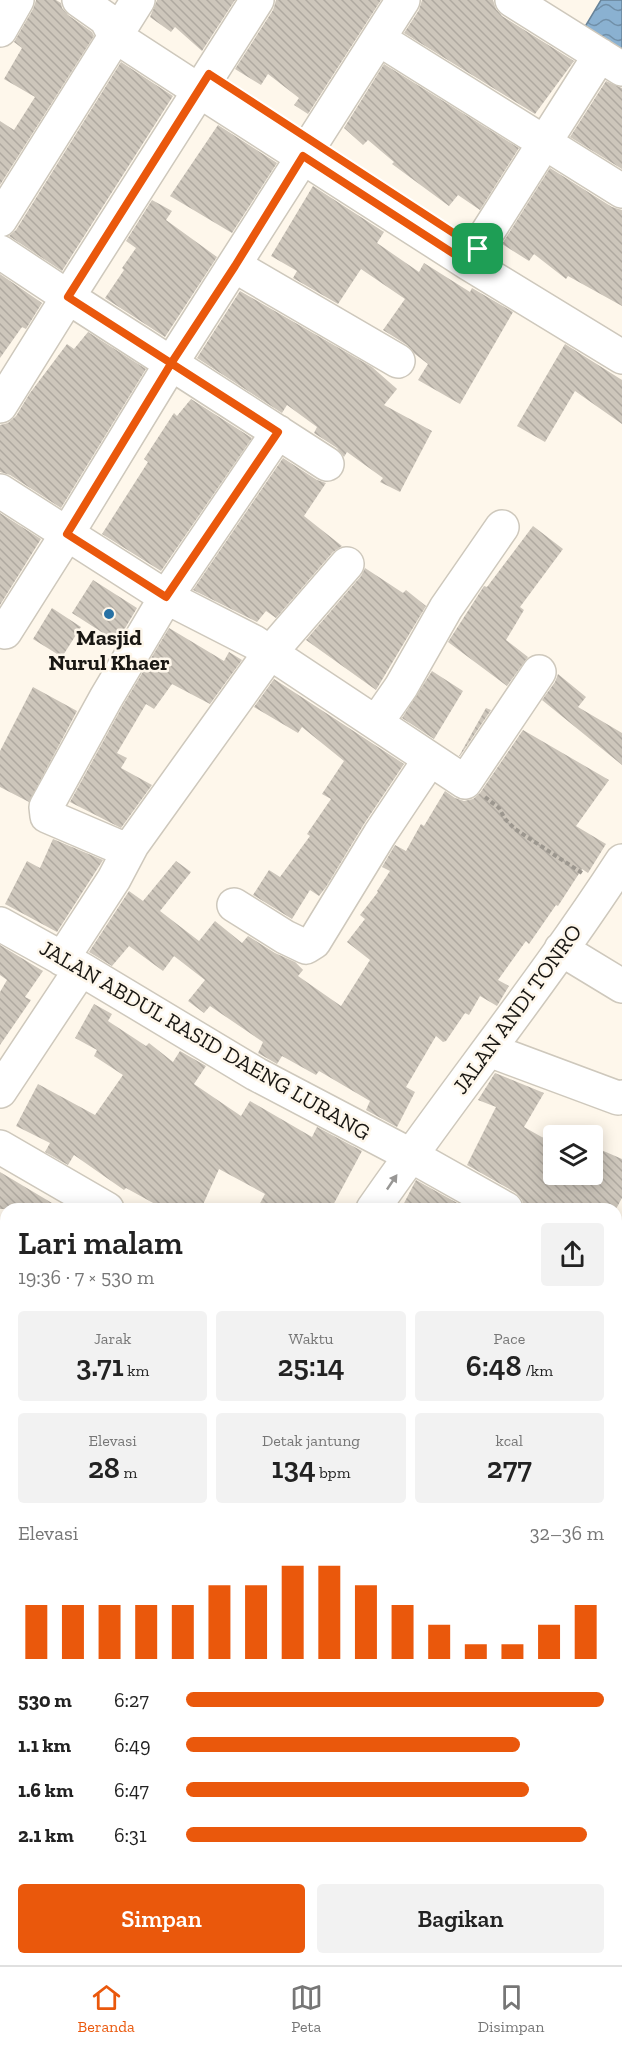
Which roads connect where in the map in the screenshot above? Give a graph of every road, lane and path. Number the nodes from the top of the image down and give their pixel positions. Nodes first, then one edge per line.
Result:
1 (17, 0) edge
2 (79, 0) edge
3 (257, 0) edge
4 (403, 0) edge
5 (515, 1) edge
6 (121, 19) edge
7 (0, 30) edge
8 (379, 39) junction
9 (611, 62) edge
10 (204, 82) junction
11 (545, 143) junction
12 (308, 149) junction
13 (622, 192) edge
14 (0, 220) edge
15 (0, 252) edge
16 (473, 256) junction
17 (235, 266) junction
18 (68, 297) junction
19 (622, 342) edge
20 (622, 357) edge
21 (398, 361) dead end
22 (172, 362) junction
23 (6, 386) edge
24 (278, 432) junction
25 (327, 464) dead end
26 (0, 491) edge
27 (502, 527) dead end
28 (67, 534) junction
29 (347, 564) dead end
30 (166, 597) junction
31 (5, 632) dead end
32 (269, 654) junction
33 (539, 672) dead end
34 (376, 723) junction
35 (430, 759) junction
36 (465, 782) junction
37 (132, 845) junction
38 (622, 861) edge
39 (604, 888) junction
40 (234, 905) dead end
41 (0, 924) edge
42 (561, 949) junction
43 (71, 964) junction
44 (622, 986) edge
45 (489, 1050) junction
46 (0, 1091) edge
47 (622, 1097) edge
48 (0, 1147) edge
49 (410, 1155) junction
50 (97, 1203) edge
51 (377, 1203) edge
52 (495, 1203) edge

1 - 7 street
2 - 6 street
3 - 10 street
4 - 8 street
5 - 9 street
6 - 10 street
6 - 14 street
8 - 11 street
8 - 12 street
9 - 11 street
10 - 12 street
10 - 18 street
11 - 13 street
11 - 16 street
12 - 16 street
12 - 17 street
15 - 18 street
16 - 19 street
16 - 20 street
17 - 21 street
17 - 22 street
18 - 22 street
18 - 23 street
22 - 24 street
22 - 28 street
24 - 25 street
24 - 30 street
26 - 28 street
27 - 34 street
28 - 30 street
28 - 31 street
29 - 32 street
30 - 32 street
30 - 37 street
32 - 34 street
32 - 37 street
33 - 36 street
34 - 35 street
35 - 36 street
35 - 40 street
36 - 39 path
37 - 43 street
38 - 39 street, JALAN ANDI TONRO
39 - 42 street, JALAN ANDI TONRO
41 - 43 street, JALAN ABDUL RASID DAENG LURANG
42 - 44 street
42 - 45 street, JALAN ANDI TONRO
43 - 46 street
43 - 49 street, JALAN ABDUL RASID DAENG LURANG
45 - 47 street
45 - 49 street, JALAN ANDI TONRO
48 - 50 street
51 -> 49 street, JALAN ANDI TONRO
49 - 52 street, JALAN ABDUL RASID DAENG LURANG

